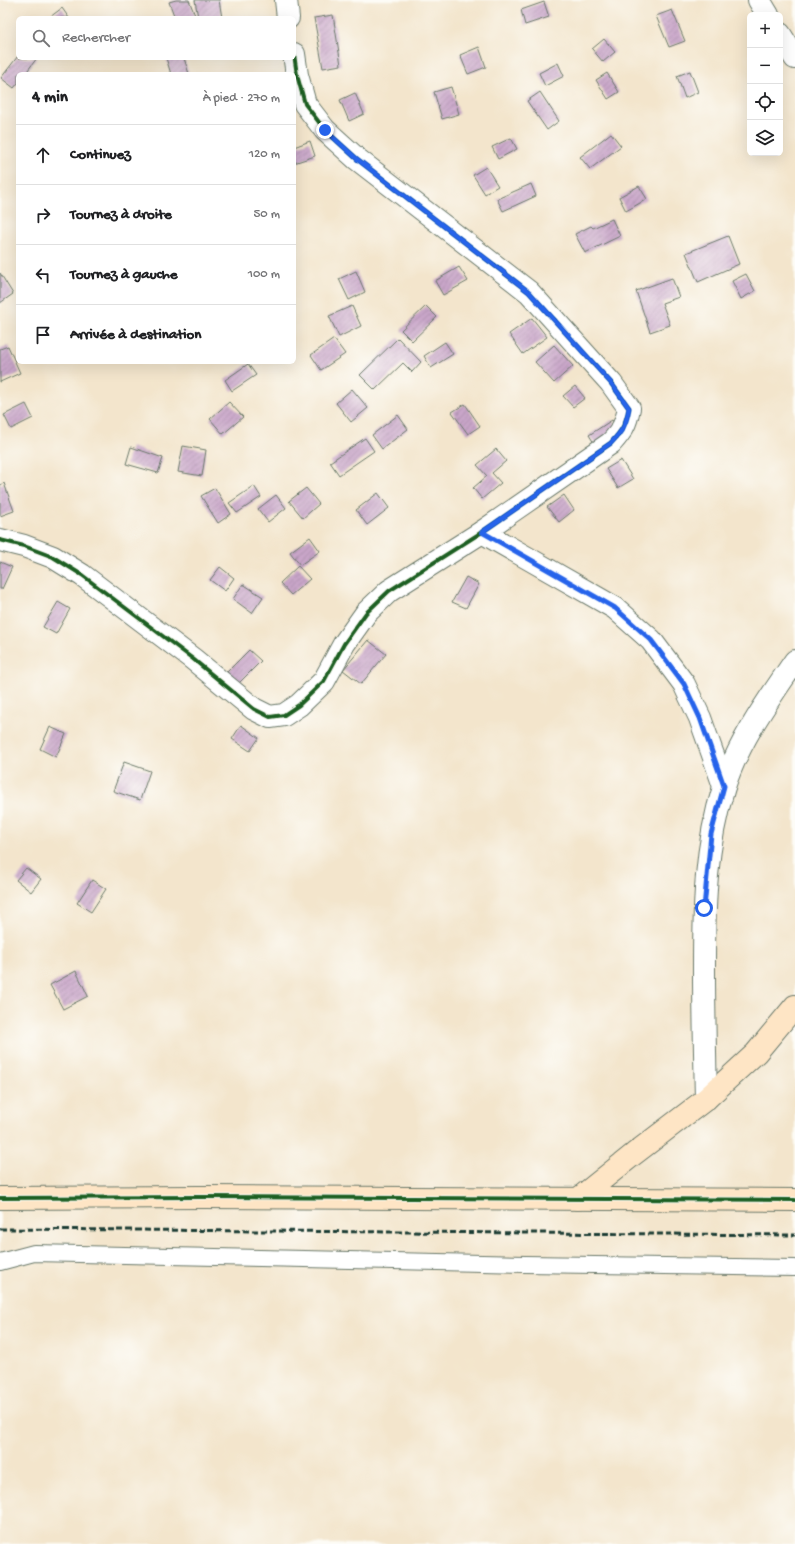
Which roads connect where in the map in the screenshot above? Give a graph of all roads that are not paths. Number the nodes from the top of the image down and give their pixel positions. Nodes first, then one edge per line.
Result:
1 (286, 0) edge
2 (759, 0) edge
3 (766, 12) edge
4 (288, 16) edge
5 (783, 39) edge
6 (795, 58) edge
7 (295, 60) edge
8 (482, 532) junction
9 (0, 540) edge
10 (795, 661) edge
11 (724, 786) junction
12 (795, 1006) edge
13 (706, 1099) junction
14 (0, 1198) edge
15 (578, 1199) junction
16 (795, 1200) edge
17 (0, 1262) edge
18 (795, 1268) edge

1 - 4 street
2 - 3 street
5 - 6 street
7 - 8 street
8 - 9 street
8 - 11 street
10 - 11 street
11 - 13 street
12 - 13 street
13 - 15 street
14 - 15 street
15 - 16 street
17 - 18 lane

